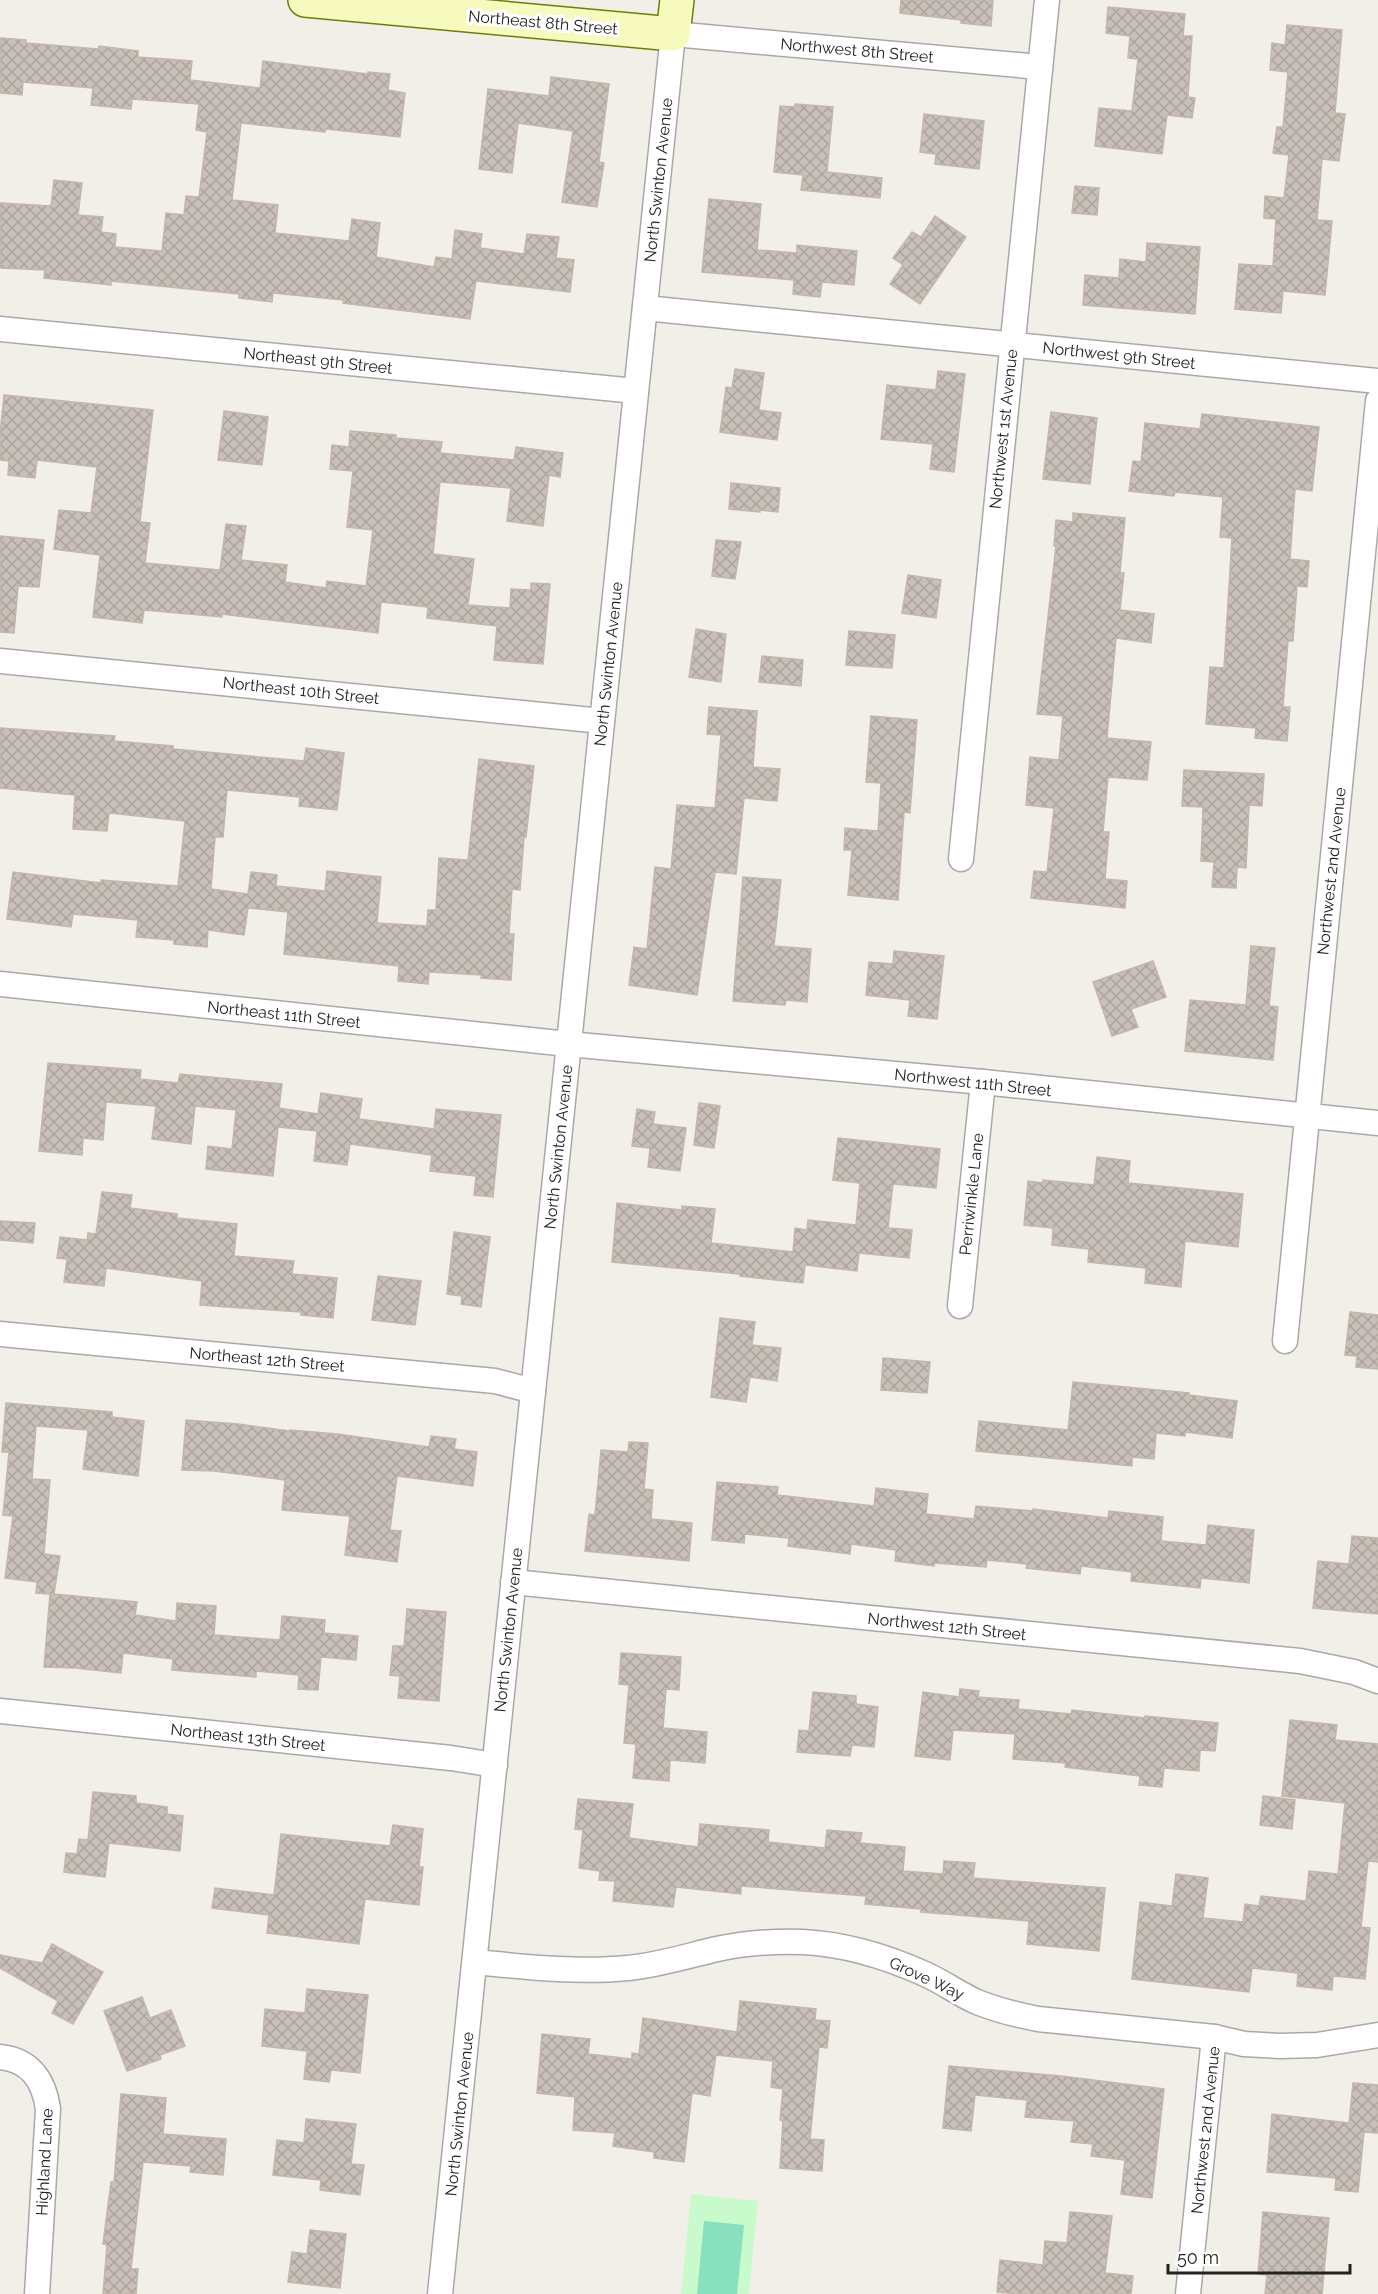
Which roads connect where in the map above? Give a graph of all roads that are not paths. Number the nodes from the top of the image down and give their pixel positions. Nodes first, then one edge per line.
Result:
1 (305, 0) edge
2 (677, 0) edge
3 (1047, 0) edge
4 (673, 34) junction
5 (1040, 67) junction
6 (645, 308) junction
7 (0, 329) edge
8 (1012, 344) junction
9 (1378, 381) edge
10 (636, 391) junction
11 (1378, 401) edge
12 (0, 660) edge
13 (602, 721) junction
14 (961, 859) dead end
15 (0, 984) edge
16 (568, 1044) junction
17 (983, 1082) junction
18 (1306, 1116) junction
19 (1378, 1123) edge
20 (960, 1306) dead end
21 (0, 1334) edge
22 (1285, 1341) dead end
23 (533, 1391) junction
24 (513, 1582) junction
25 (1378, 1681) edge
26 (0, 1711) edge
27 (495, 1765) junction
28 (474, 1962) junction
29 (1378, 2035) edge
30 (1214, 2037) junction
31 (0, 2057) edge
32 (38, 2294) edge
33 (440, 2294) edge
34 (1188, 2294) edge

1 - 4 street, Northeast 8th Street
2 - 4 street, North Swinton Avenue
3 - 5 street, Northwest 1st Avenue
4 - 5 street, Northwest 8th Street
4 - 6 street, North Swinton Avenue
5 - 8 street, Northwest 1st Avenue
6 - 8 street, Northwest 9th Street
6 - 10 street, North Swinton Avenue
7 - 10 street, Northeast 9th Street
8 - 9 street, Northwest 9th Street
8 - 14 street, Northwest 1st Avenue
10 - 13 street, North Swinton Avenue
11 - 18 street, Northwest 2nd Avenue
12 - 13 street, Northeast 10th Street
13 - 16 street, North Swinton Avenue
15 - 16 street, Northeast 11th Street
16 - 17 street, Northwest 11th Street
16 - 23 street, North Swinton Avenue
17 - 18 street, Northwest 11th Street
17 - 20 street, Perriwinkle Lane
18 - 19 street, Northwest 11th Street
18 - 22 street, Northwest 2nd Avenue
21 - 23 street, Northeast 12th Street
23 - 24 street, North Swinton Avenue
24 - 25 street, Northwest 12th Street
24 - 27 street, North Swinton Avenue
26 - 27 street, Northeast 13th Street
27 - 28 street, North Swinton Avenue
28 - 30 street, Grove Way
28 - 33 street, North Swinton Avenue
29 - 30 street, Grove Way
30 - 34 street, Northwest 2nd Avenue
31 - 32 street, Highland Lane

